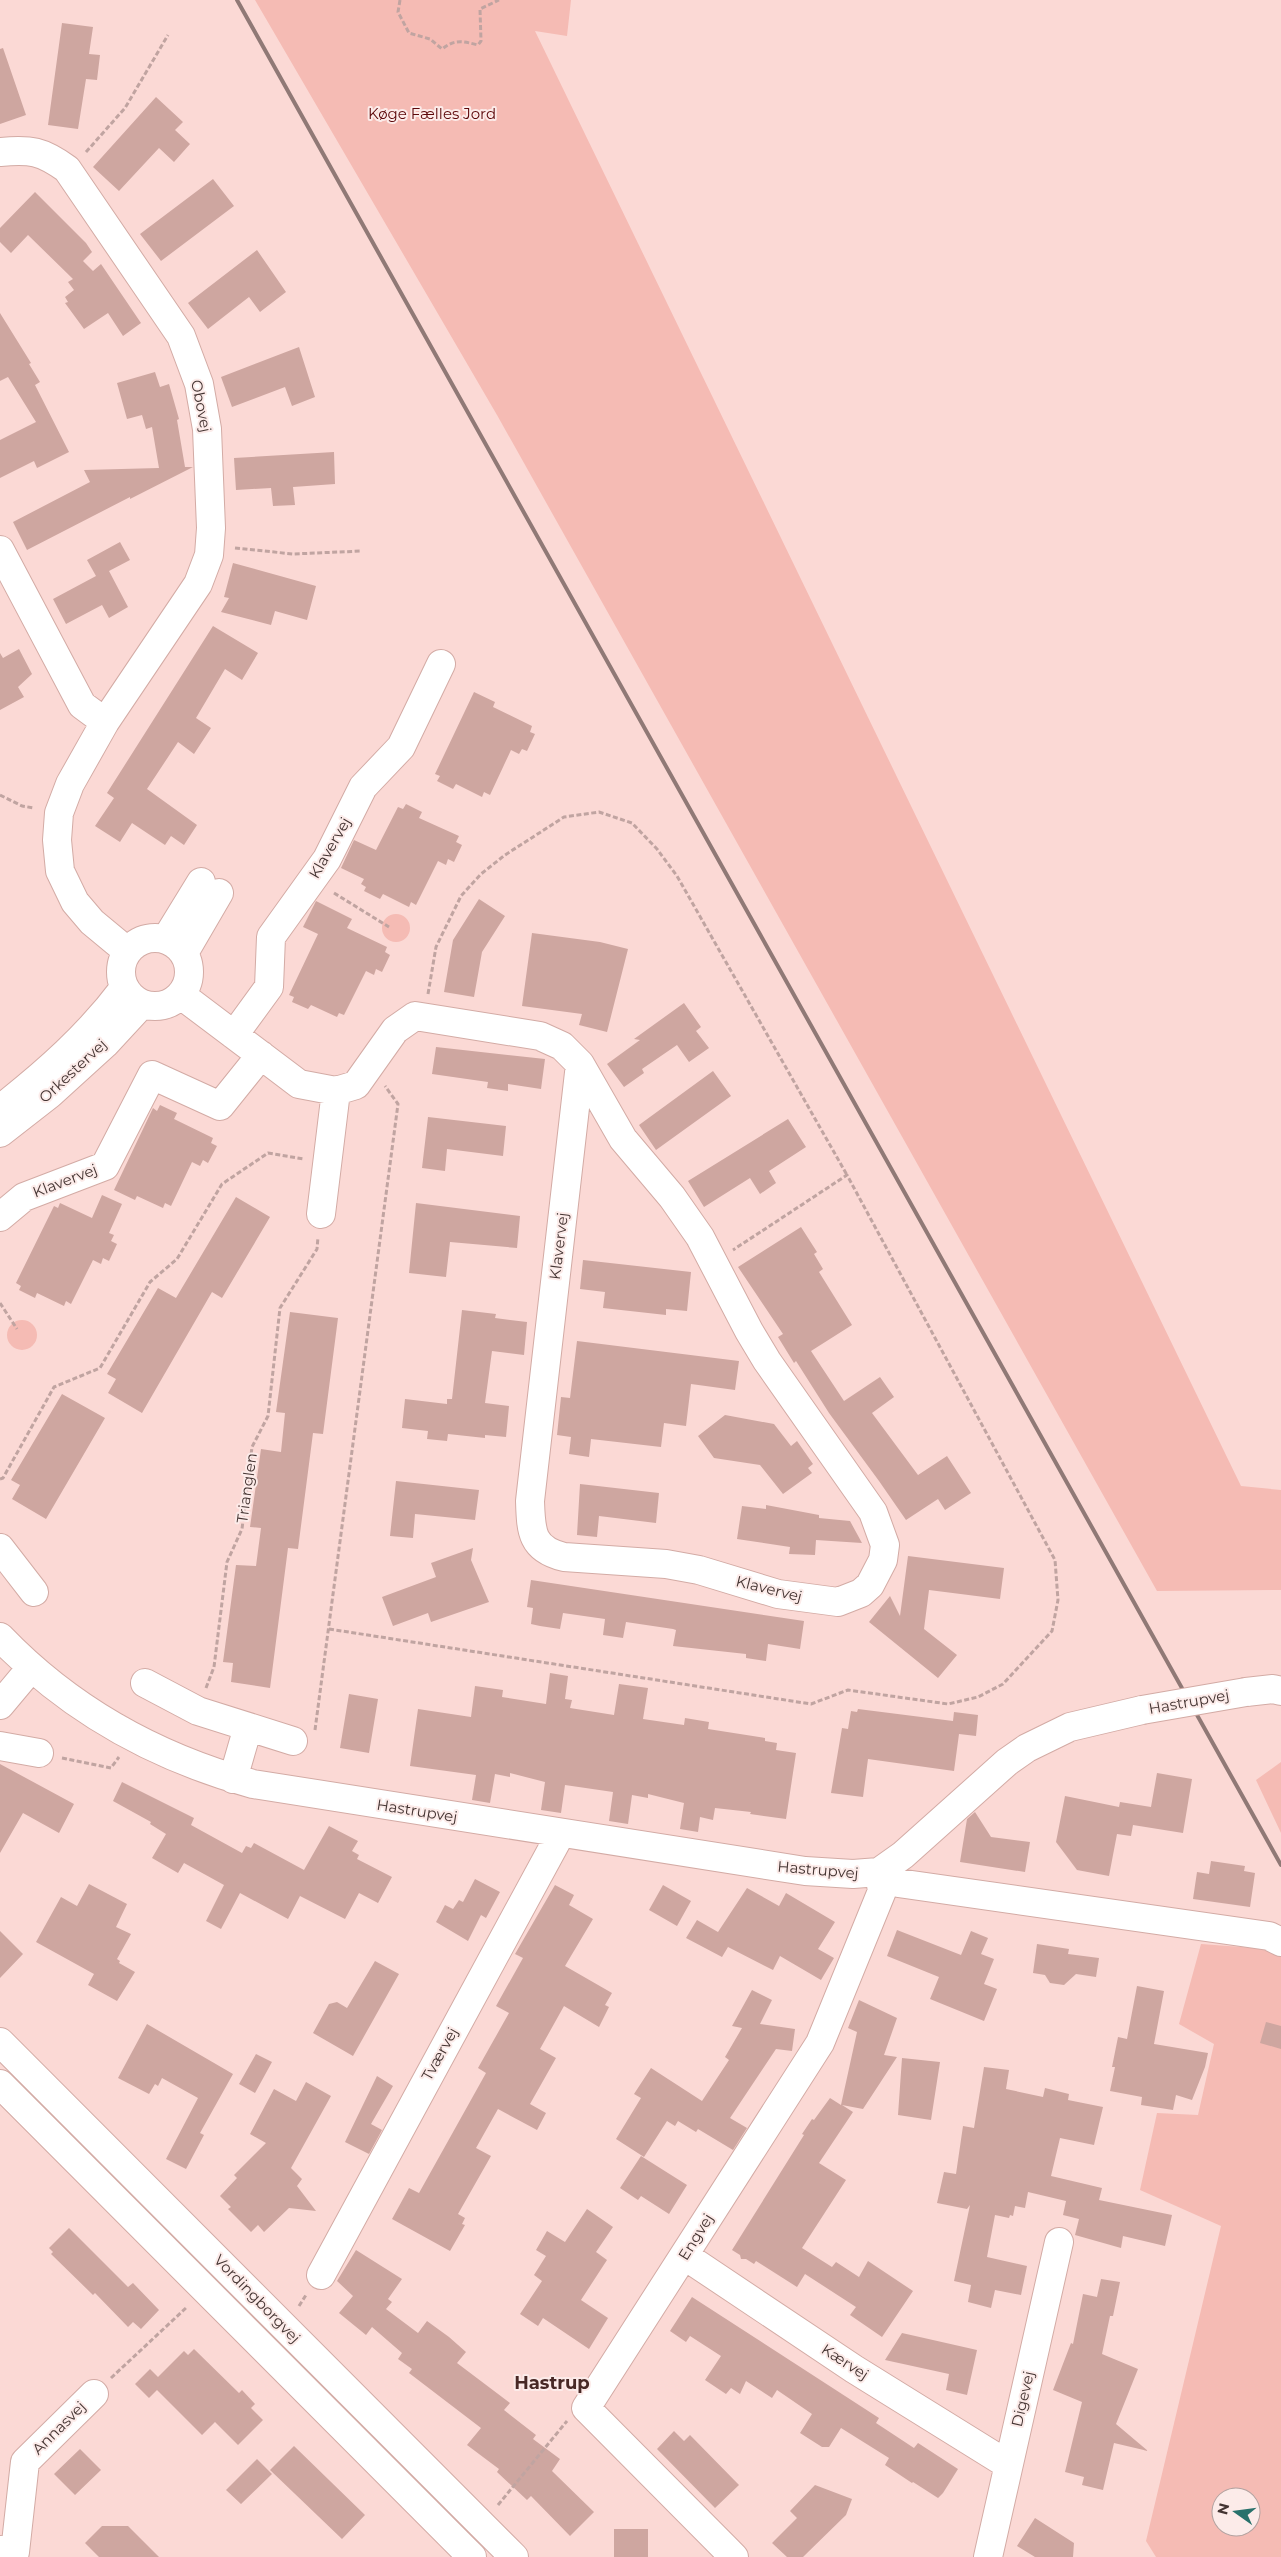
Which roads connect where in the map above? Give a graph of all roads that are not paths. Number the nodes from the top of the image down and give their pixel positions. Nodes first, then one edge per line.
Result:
1 (0, 152) edge
2 (0, 550) edge
3 (441, 664) dead end
4 (105, 722) junction
5 (210, 888) dead end
6 (175, 946) junction
7 (127, 951) junction
8 (181, 995) junction
9 (133, 996) junction
10 (234, 1035) junction
11 (261, 1055) junction
12 (580, 1064) junction
13 (336, 1091) junction
14 (0, 1109) edge
15 (0, 1134) edge
16 (321, 1214) road end
17 (0, 1217) edge
18 (0, 1548) edge
19 (34, 1592) dead end
20 (0, 1637) edge
21 (30, 1668) junction
22 (145, 1683) dead end
23 (1281, 1691) edge
24 (0, 1705) edge
25 (248, 1727) junction
26 (304, 1738) road end
27 (0, 1746) edge
28 (39, 1753) road end
29 (233, 1779) junction
30 (560, 1833) junction
31 (879, 1872) junction
32 (1275, 1939) edge
33 (0, 2042) edge
34 (0, 2084) edge
35 (1060, 2242) dead end
36 (684, 2256) junction
37 (320, 2275) road end
38 (94, 2394) road end
39 (1007, 2464) junction
40 (13, 2553) edge
41 (472, 2557) edge
42 (514, 2557) edge
43 (734, 2557) edge
44 (988, 2557) edge

1 - 4 street, Obovej
2 - 4 street
3 - 10 street, Klavervej
4 - 7 street, Obovej
5 - 6 street
6 - 7 street
6 - 8 street
7 - 9 street
8 - 9 street
8 - 10 street
9 - 14 street, Orkestervej
9 - 15 street, Orkestervej
10 - 11 street
11 - 13 street
11 - 17 street, Klavervej
12 - 12 street, Klavervej
12 - 13 street, Klavervej
13 - 16 street
18 - 19 street
20 - 21 street, Hastrupvej
21 - 24 street
21 - 29 street, Hastrupvej
22 - 25 street
23 - 31 street, Hastrupvej, bridge
25 - 26 street
25 - 29 street
27 - 28 street
29 - 30 street, Hastrupvej
30 - 31 street, Hastrupvej
30 - 37 street, Tværvej
31 - 32 street, Hastrupvej
31 - 36 street, Engvej
33 - 42 street, Vordingborgvej
34 - 41 street, Vordingborgvej
35 - 39 street, Digevej
36 - 39 street, Kærvej
36 - 43 street, Engvej
38 - 40 street, Annasvej
39 - 44 street, Digevej

